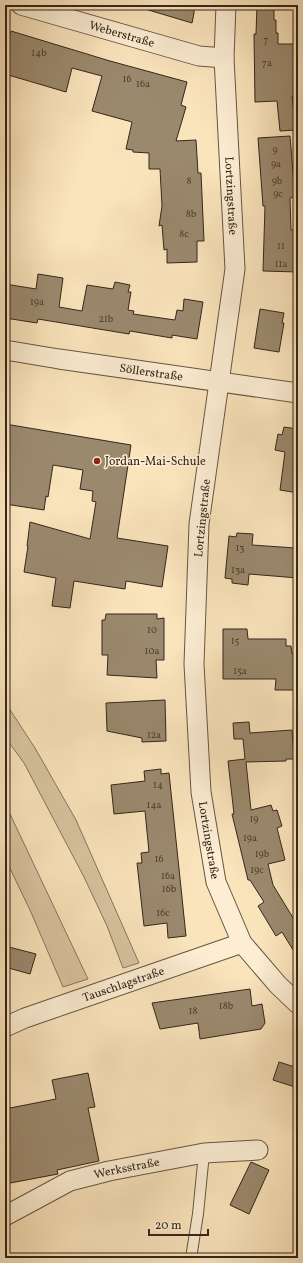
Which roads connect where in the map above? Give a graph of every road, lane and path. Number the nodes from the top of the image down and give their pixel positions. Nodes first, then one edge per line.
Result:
1 (21, 5) edge
2 (226, 5) edge
3 (224, 58) junction
4 (5, 350) edge
5 (219, 381) junction
6 (298, 393) edge
7 (242, 943) junction
8 (298, 1004) edge
9 (5, 1027) edge
10 (258, 1150) dead end
11 (204, 1153) junction
12 (5, 1216) edge
13 (192, 1258) edge

1 - 3 street, Weberstraße
2 - 3 street, Lortzingstraße
3 - 5 street, Lortzingstraße
4 - 5 street, Söllerstraße
5 - 6 street, Söllerstraße
5 - 7 street, Lortzingstraße
7 - 8 street, Lortzingstraße
7 - 9 street, Tauschlagstraße
10 - 11 street, Werksstraße
11 - 12 street, Werksstraße
11 - 13 lane

